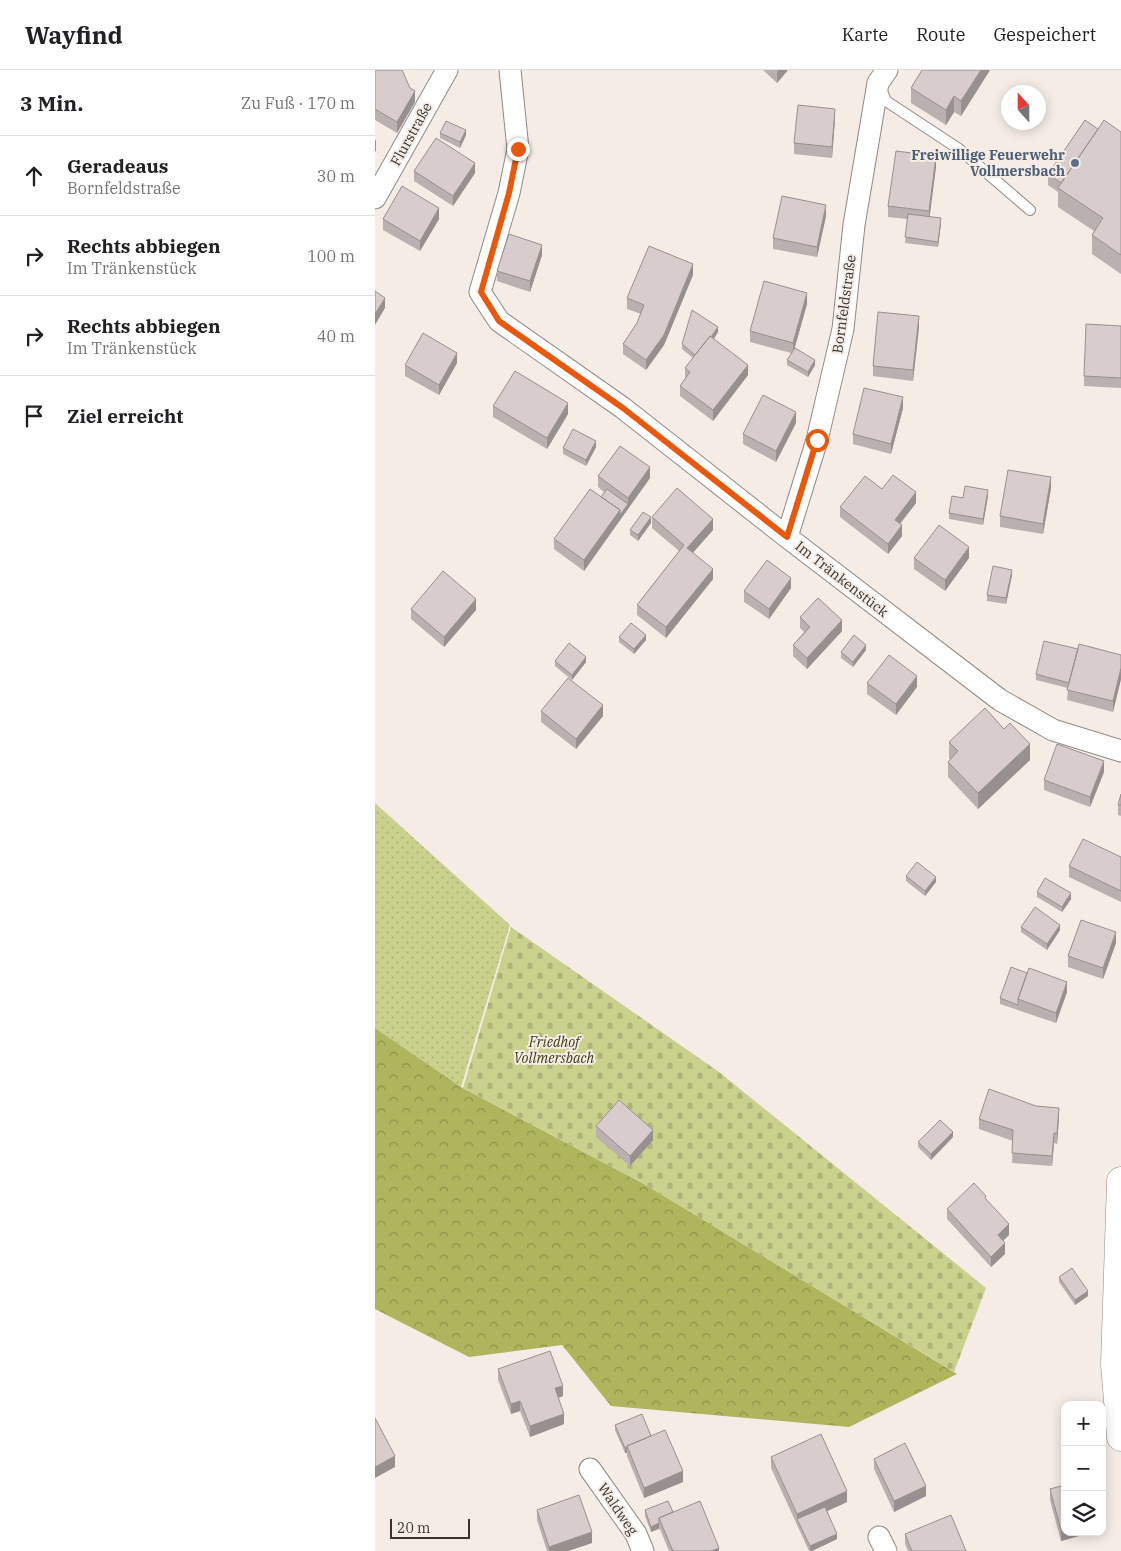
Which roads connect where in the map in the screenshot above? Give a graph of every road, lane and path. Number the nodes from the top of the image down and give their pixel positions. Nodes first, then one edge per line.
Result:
1 (447, 70) edge
2 (510, 70) edge
3 (876, 74) edge
4 (375, 198) edge
5 (1030, 210) dead end
6 (787, 537) junction
7 (1121, 751) edge
8 (1121, 1182) edge
9 (1121, 1437) edge
10 (590, 1469) dead end
11 (643, 1551) edge

1 - 4 street, Flurstraße
2 - 6 street, Im Tränkenstück
3 - 5 lane
3 - 6 street, Bornfeldstraße
6 - 7 street, Im Tränkenstück
8 - 9 street
10 - 11 street, Waldweg

